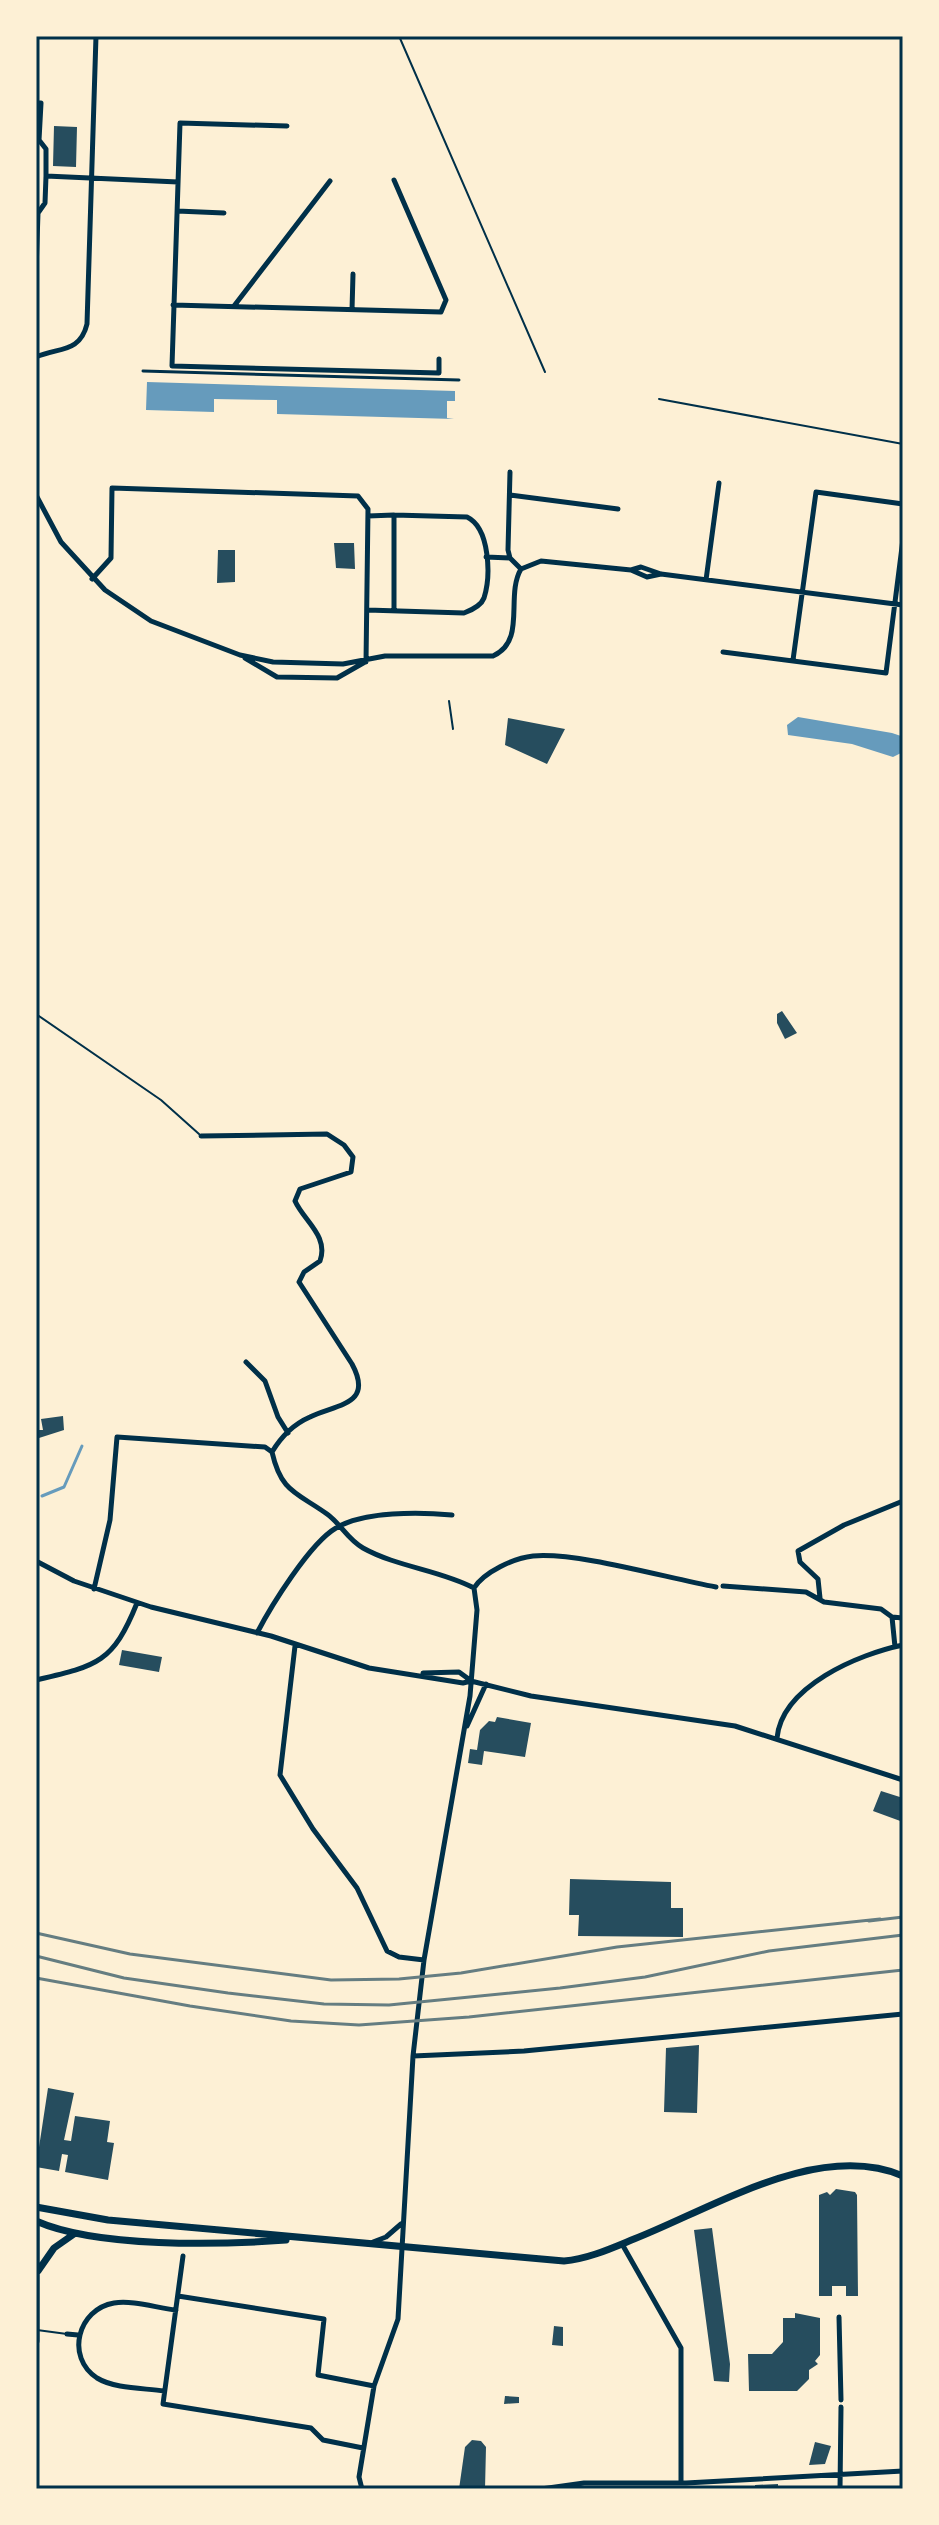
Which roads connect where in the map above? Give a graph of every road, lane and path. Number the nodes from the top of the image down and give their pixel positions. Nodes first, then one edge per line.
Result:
1 (96, 36) edge
2 (399, 36) edge
3 (36, 103) edge
4 (287, 126) dead end
5 (38, 140) edge
6 (46, 176) junction
7 (93, 179) junction
8 (394, 180) dead end
9 (330, 181) dead end
10 (178, 182) junction
11 (177, 211) junction
12 (37, 213) edge
13 (224, 213) dead end
14 (36, 271) edge
15 (353, 274) dead end
16 (173, 305) junction
17 (233, 306) junction
18 (352, 310) junction
19 (36, 357) edge
20 (439, 359) dead end
21 (143, 371) dead end
22 (545, 372) dead end
23 (459, 380) dead end
24 (659, 399) dead end
25 (903, 444) edge
26 (510, 472) dead end
27 (719, 483) dead end
28 (36, 495) edge
29 (510, 495) junction
30 (903, 504) edge
31 (618, 509) dead end
32 (394, 515) junction
33 (368, 516) junction
34 (903, 539) edge
35 (486, 557) junction
36 (510, 558) junction
37 (521, 569) junction
38 (92, 579) junction
39 (706, 580) junction
40 (802, 592) junction
41 (895, 603) junction
42 (903, 605) edge
43 (367, 610) junction
44 (394, 610) junction
45 (723, 652) dead end
46 (240, 655) junction
47 (793, 660) junction
48 (366, 662) junction
49 (449, 701) dead end
50 (453, 729) dead end
51 (36, 1014) edge
52 (201, 1136) joint
53 (246, 1362) dead end
54 (288, 1433) junction
55 (272, 1452) junction
56 (903, 1501) edge
57 (452, 1515) dead end
58 (338, 1526) junction
59 (36, 1561) edge
60 (474, 1588) junction
61 (94, 1589) junction
62 (820, 1598) junction
63 (137, 1603) junction
64 (892, 1617) junction
65 (903, 1618) edge
66 (257, 1633) junction
67 (903, 1645) edge
68 (295, 1646) junction
69 (895, 1647) junction
70 (36, 1680) edge
71 (471, 1681) junction
72 (486, 1684) junction
73 (462, 1734) junction
74 (777, 1738) junction
75 (903, 1780) edge
76 (424, 1960) junction
77 (903, 2014) edge
78 (413, 2056) junction
79 (903, 2176) edge
80 (36, 2207) edge
81 (36, 2222) edge
82 (402, 2223) junction
83 (218, 2230) junction
84 (74, 2234) junction
85 (308, 2238) junction
86 (373, 2242) junction
87 (622, 2244) junction
88 (215, 2245) junction
89 (401, 2245) junction
90 (183, 2256) dead end
91 (37, 2273) edge
92 (178, 2296) junction
93 (176, 2310) junction
94 (839, 2317) dead end
95 (36, 2329) edge
96 (67, 2334) joint
97 (78, 2335) junction
98 (36, 2341) edge
99 (374, 2386) junction
100 (164, 2391) junction
101 (363, 2448) junction
102 (903, 2471) edge
103 (840, 2473) junction
104 (681, 2483) junction
105 (585, 2486) edge
106 (362, 2489) edge
107 (541, 2489) edge
108 (840, 2489) edge

1 - 7 street
2 - 22 path
3 - 5 street
4 - 10 street
5 - 6 street
6 - 7 street
6 - 12 street
7 - 10 street
7 - 19 street
8 - 18 street
9 - 17 street
10 - 11 street
11 - 13 street
11 - 16 street
12 - 14 street
15 - 18 street
16 - 17 street
16 - 20 street
17 - 18 street
21 - 23 street
24 - 25 path
26 - 29 street
27 - 39 street
28 - 38 street
29 - 31 street
29 - 36 street
30 - 40 street
32 - 33 street
32 - 35 street
32 - 44 street
33 - 38 street
33 - 43 street
34 - 41 street
35 - 36 street
35 - 44 street
36 - 37 street
37 - 39 street
37 - 48 street
38 - 46 street
39 - 40 street
40 - 41 street
40 - 47 street
41 - 42 street
41 - 47 street
43 - 44 street
43 - 48 street
45 - 47 street
46 - 48 street
46 - 48 street
49 - 50 path
51 - 52 lane
52 - 54 street
53 - 54 street
54 - 55 street
55 - 58 street
55 - 61 street
56 - 62 street
57 - 58 street
58 - 60 street
58 - 66 street
59 - 61 street
60 - 62 street
60 - 71 street
61 - 63 street
62 - 64 street
63 - 66 street
63 - 70 street
64 - 65 street
64 - 69 street
66 - 68 street
67 - 69 street
68 - 71 street
68 - 76 street
69 - 74 street
71 - 72 street
71 - 73 street
72 - 73 street
72 - 74 street
73 - 76 street
74 - 75 street
76 - 78 street
77 - 78 street
78 - 82 street
79 - 87 main road
80 - 83 main road
81 - 84 main road
81 - 91 main road
82 - 86 street
82 - 89 street
83 - 85 main road
83 - 88 main road
84 - 88 main road
84 - 91 main road
85 - 86 main road
85 - 88 main road
86 - 89 main road
87 - 89 main road
87 - 104 street
89 - 99 street
90 - 92 street
91 - 95 main road
92 - 93 street
92 - 99 street
93 - 97 street
93 - 100 street
94 - 103 street
95 - 96 lane
95 - 98 main road
96 - 97 street
97 - 100 street
99 - 101 street
100 - 101 street
101 - 106 street
102 - 103 street
103 - 104 street
103 - 108 street
104 - 105 street
105 - 107 street

